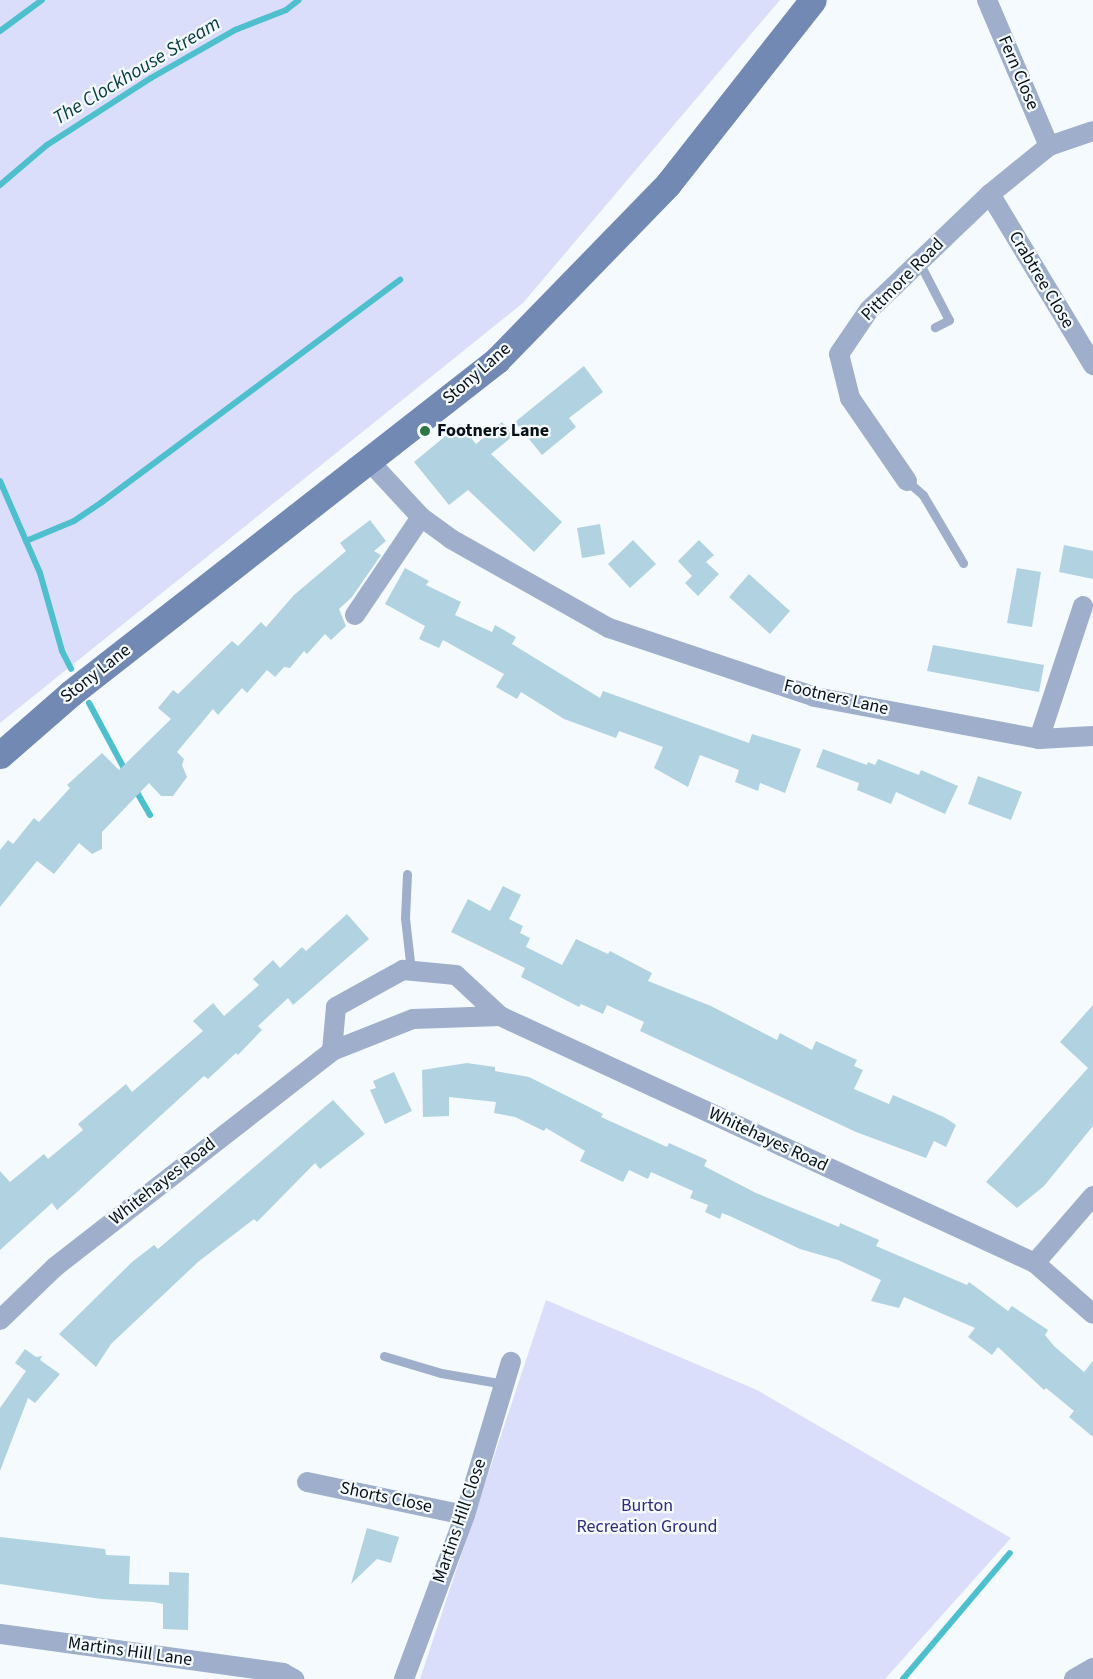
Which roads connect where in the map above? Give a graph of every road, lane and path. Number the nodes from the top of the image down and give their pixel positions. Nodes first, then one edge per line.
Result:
1 (813, 0) edge
2 (987, 0) edge
3 (1093, 131) edge
4 (1049, 146) junction
5 (990, 194) junction
6 (919, 262) junction
7 (935, 327) dead end
8 (1093, 365) edge
9 (370, 462) junction
10 (907, 481) joint
11 (420, 518) junction
12 (963, 563) dead end
13 (1083, 606) dead end
14 (355, 615) dead end
15 (1093, 736) edge
16 (1039, 739) junction
17 (0, 755) edge
18 (407, 874) dead end
19 (411, 971) junction
20 (500, 1016) junction
21 (332, 1051) junction
22 (1093, 1196) edge
23 (1035, 1263) junction
24 (1093, 1314) edge
25 (0, 1320) edge
26 (384, 1356) dead end
27 (510, 1362) dead end
28 (504, 1384) junction
29 (307, 1482) dead end
30 (465, 1515) junction
31 (0, 1634) edge
32 (1093, 1668) edge
33 (294, 1679) edge
34 (404, 1679) edge
35 (1074, 1679) edge

1 - 9 main road, Stony Lane
2 - 4 street, Fern Close
3 - 4 street, Pittmore Road
4 - 5 street, Pittmore Road
5 - 6 street, Pittmore Road
5 - 8 street, Crabtree Close
6 - 7 lane
6 - 10 street, Pittmore Road
9 - 11 street, Footners Lane
9 - 17 main road, Stony Lane
10 - 12 lane
11 - 14 street
11 - 16 street, Footners Lane
13 - 16 street
15 - 16 street, Footners Lane
18 - 19 lane
19 - 20 street, Whitehayes Road
19 - 21 street, Whitehayes Road
20 - 21 street, Whitehayes Road
20 - 23 street, Whitehayes Road
21 - 25 street, Whitehayes Road
22 - 23 street
23 - 24 street, Whitehayes Road
26 - 28 lane
27 - 28 street, Martins Hill Close
28 - 30 street, Martins Hill Close
29 - 30 street, Shorts Close
30 - 34 street, Martins Hill Close
31 - 33 street, Martins Hill Lane
32 - 35 street

